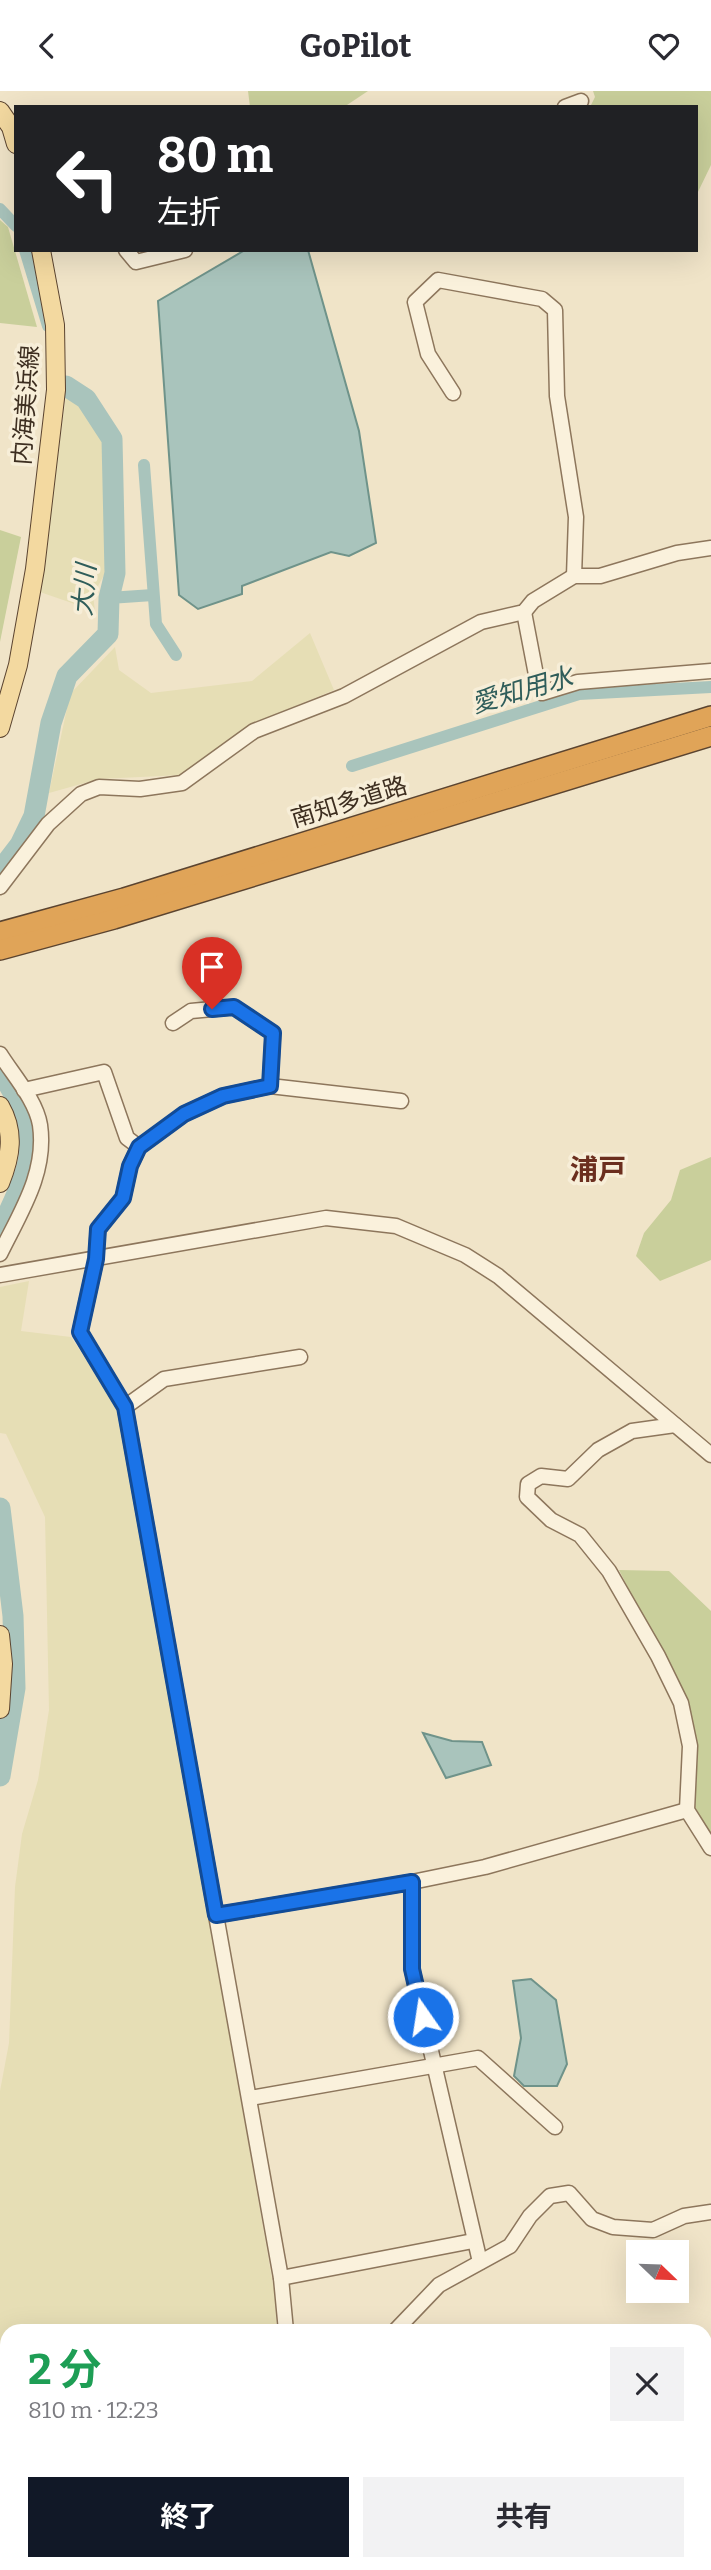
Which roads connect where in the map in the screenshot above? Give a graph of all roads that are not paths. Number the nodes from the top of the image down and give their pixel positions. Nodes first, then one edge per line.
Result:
1 (581, 101) dead end
2 (570, 105) edge
3 (0, 111) edge
4 (14, 137) edge
5 (41, 252) edge
6 (128, 252) edge
7 (177, 252) edge
8 (453, 393) dead end
9 (711, 548) edge
10 (575, 576) junction
11 (524, 612) junction
12 (711, 671) edge
13 (711, 716) edge
14 (0, 728) edge
15 (711, 736) edge
16 (0, 887) edge
17 (4, 941) edge
18 (173, 1023) dead end
19 (0, 1053) edge
20 (270, 1086) junction
21 (24, 1090) junction
22 (401, 1101) dead end
23 (0, 1105) edge
24 (139, 1147) junction
25 (0, 1184) edge
26 (0, 1254) edge
27 (96, 1259) junction
28 (0, 1275) edge
29 (300, 1357) dead end
30 (125, 1407) junction
31 (675, 1425) junction
32 (711, 1455) edge
33 (0, 1635) edge
34 (0, 1709) edge
35 (687, 1810) junction
36 (711, 1848) edge
37 (412, 1882) junction
38 (216, 1915) junction
39 (434, 2065) junction
40 (250, 2098) junction
41 (555, 2127) dead end
42 (711, 2212) edge
43 (474, 2241) junction
44 (480, 2262) junction
45 (281, 2278) junction
46 (285, 2324) edge
47 (403, 2324) edge

1 - 2 street
3 - 4 main road
5 - 14 main road, 内海美浜線
6 - 7 street
8 - 10 street
9 - 10 street
10 - 11 street
11 - 12 street
11 - 16 street
13 - 17 highway, 南知多道路
15 - 17 highway, 南知多道路
18 - 20 street
19 - 21 street
20 - 22 street
20 - 24 street
21 - 24 street
21 - 26 street
23 - 25 main road
24 - 27 street
27 - 28 street
27 - 30 street
27 - 31 street
29 - 30 street
30 - 38 street
31 - 32 street
31 - 35 street
33 - 34 main road
35 - 36 street
35 - 37 street
37 - 38 street
37 - 39 street
38 - 40 street
39 - 40 street
39 - 41 street
39 - 43 street
40 - 45 street
42 - 44 street
43 - 44 street
43 - 45 street
44 - 47 street
45 - 46 street

